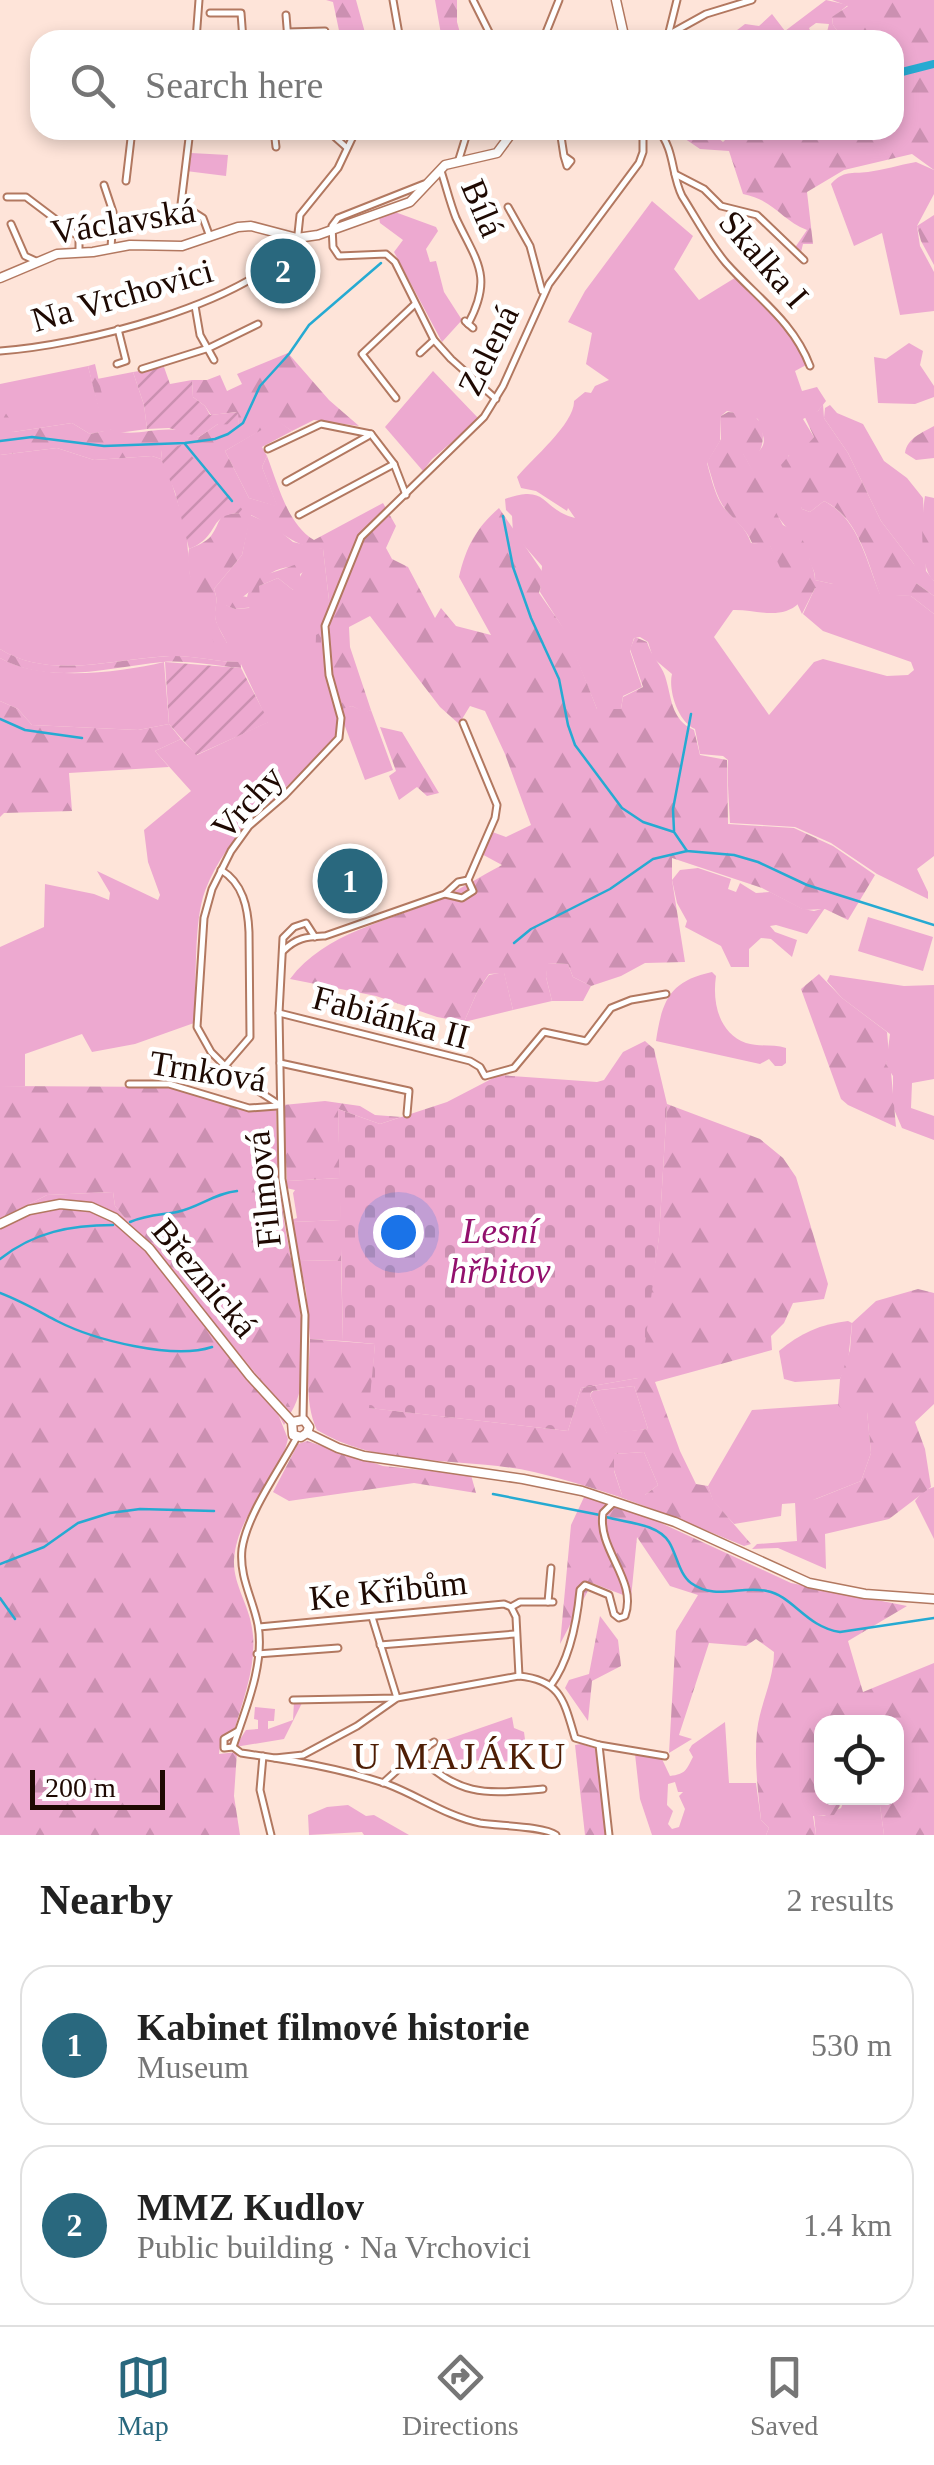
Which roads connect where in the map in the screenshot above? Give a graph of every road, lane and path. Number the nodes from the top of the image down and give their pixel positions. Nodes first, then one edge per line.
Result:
1 (198, 0) edge
2 (394, 0) edge
3 (473, 0) edge
4 (559, 0) edge
5 (616, 0) edge
6 (677, 0) edge
7 (752, 0) edge
8 (210, 13) dead end
9 (286, 15) dead end
10 (196, 30) edge
11 (242, 30) edge
12 (287, 30) edge
13 (398, 30) edge
14 (488, 30) edge
15 (547, 30) edge
16 (623, 30) edge
17 (669, 30) edge
18 (677, 30) edge
19 (131, 140) edge
20 (189, 140) edge
21 (275, 140) edge
22 (338, 140) edge
23 (350, 140) edge
24 (465, 140) edge
25 (506, 140) edge
26 (562, 140) edge
27 (644, 140) edge
28 (664, 140) edge
29 (276, 147) dead end
30 (346, 147) junction
31 (564, 156) dead end
32 (459, 159) junction
33 (440, 168) junction
34 (674, 174) junction
35 (126, 181) dead end
36 (104, 185) dead end
37 (7, 197) dead end
38 (508, 207) dead end
39 (11, 224) dead end
40 (332, 231) junction
41 (210, 237) junction
42 (299, 238) junction
43 (111, 249) junction
44 (79, 253) junction
45 (804, 260) dead end
46 (38, 262) junction
47 (2, 275) edge
48 (543, 294) junction
49 (415, 304) junction
50 (194, 306) junction
51 (258, 324) dead end
52 (469, 324) dead end
53 (118, 328) junction
54 (434, 340) junction
55 (206, 348) junction
56 (0, 352) edge
57 (420, 353) dead end
58 (214, 360) dead end
59 (117, 364) dead end
60 (810, 366) dead end
61 (142, 369) dead end
62 (394, 392) dead end
63 (496, 399) junction
64 (371, 434) junction
65 (268, 449) dead end
66 (394, 464) junction
67 (286, 482) dead end
68 (406, 495) junction
69 (298, 515) dead end
70 (325, 626) joint
71 (462, 723) dead end
72 (221, 870) junction
73 (468, 880) junction
74 (445, 894) junction
75 (315, 937) junction
76 (281, 953) junction
77 (661, 997) dead end
78 (279, 1013) junction
79 (280, 1064) junction
80 (225, 1066) junction
81 (129, 1084) dead end
82 (280, 1106) junction
83 (406, 1114) dead end
84 (0, 1224) edge
85 (302, 1419) junction
86 (292, 1422) junction
87 (307, 1433) junction
88 (297, 1437) junction
89 (618, 1501) junction
90 (551, 1568) dead end
91 (934, 1599) edge
92 (511, 1608) junction
93 (372, 1617) junction
94 (259, 1627) junction
95 (515, 1634) junction
96 (380, 1645) junction
97 (338, 1648) dead end
98 (257, 1654) junction
99 (519, 1676) junction
100 (551, 1684) junction
101 (397, 1698) junction
102 (293, 1700) dead end
103 (434, 1742) dead end
104 (599, 1746) junction
105 (415, 1754) junction
106 (263, 1756) junction
107 (666, 1756) dead end
108 (275, 1758) junction
109 (383, 1783) junction
110 (542, 1789) dead end
111 (271, 1835) edge
112 (556, 1835) edge
113 (609, 1835) edge

1 - 10 street
2 - 13 street
3 - 14 street
4 - 15 street
5 - 16 main road
6 - 17 street
7 - 18 street
8 - 11 street
9 - 12 street
19 - 35 street
20 - 41 street
21 - 29 street
22 - 30 street
23 - 30 street
24 - 32 street
25 - 32 main road, Václavská
26 - 31 street
27 - 48 street, Zelená
28 - 34 street, Skalka I
30 - 42 street
32 - 33 main road, Václavská
33 - 40 main road, Václavská
33 - 52 street, Bílá
34 - 45 street
34 - 60 street, Skalka I
36 - 43 street
37 - 44 street
38 - 48 street
39 - 46 street
40 - 42 main road, Václavská
40 - 49 street
41 - 42 main road, Václavská
41 - 43 main road, Václavská
42 - 50 street, Na Vrchovici
43 - 44 main road, Václavská
44 - 46 main road, Václavská
46 - 47 main road, Václavská
48 - 63 street, Zelená
49 - 54 street
49 - 62 street
50 - 53 street, Na Vrchovici
50 - 55 street
51 - 55 street
53 - 56 street, Na Vrchovici
53 - 59 street
54 - 57 street
54 - 63 street
55 - 58 street
55 - 61 street
63 - 68 street, Zelená
64 - 65 street
64 - 66 street
64 - 67 street
66 - 68 street
66 - 69 street
68 - 70 street, Zelená
70 - 72 street, Vrchy
71 - 73 street
72 - 80 street, Vrchy
72 - 80 street
73 - 74 street
73 - 74 street
74 - 75 street
75 - 76 street
75 - 76 street
76 - 78 street, Filmová
77 - 78 street, Fabiánka II
78 - 79 street, Filmová
79 - 82 street, Filmová
79 - 83 street
80 - 82 street, Vrchy
81 - 82 street, Trnková
82 - 85 street, Filmová
84 - 86 main road, Březnická
85 - 86 main road
85 - 87 main road
86 - 88 main road, Březnická
87 - 88 main road
87 - 89 main road
88 - 94 street
89 - 91 main road
89 - 100 street
90 - 92 street
92 - 93 street, Ke Křibům
92 - 95 street, Ke Křibům
93 - 94 street, Ke Křibům
93 - 96 street
94 - 98 street
95 - 96 street
95 - 99 street, Ke Křibům
96 - 101 street
97 - 98 street
98 - 106 street
99 - 100 street
99 - 101 street
100 - 104 street
101 - 102 street
101 - 108 street
103 - 105 street
104 - 107 street
104 - 113 street
105 - 109 street
105 - 110 street
106 - 108 street
106 - 111 street
108 - 109 street
109 - 112 street

